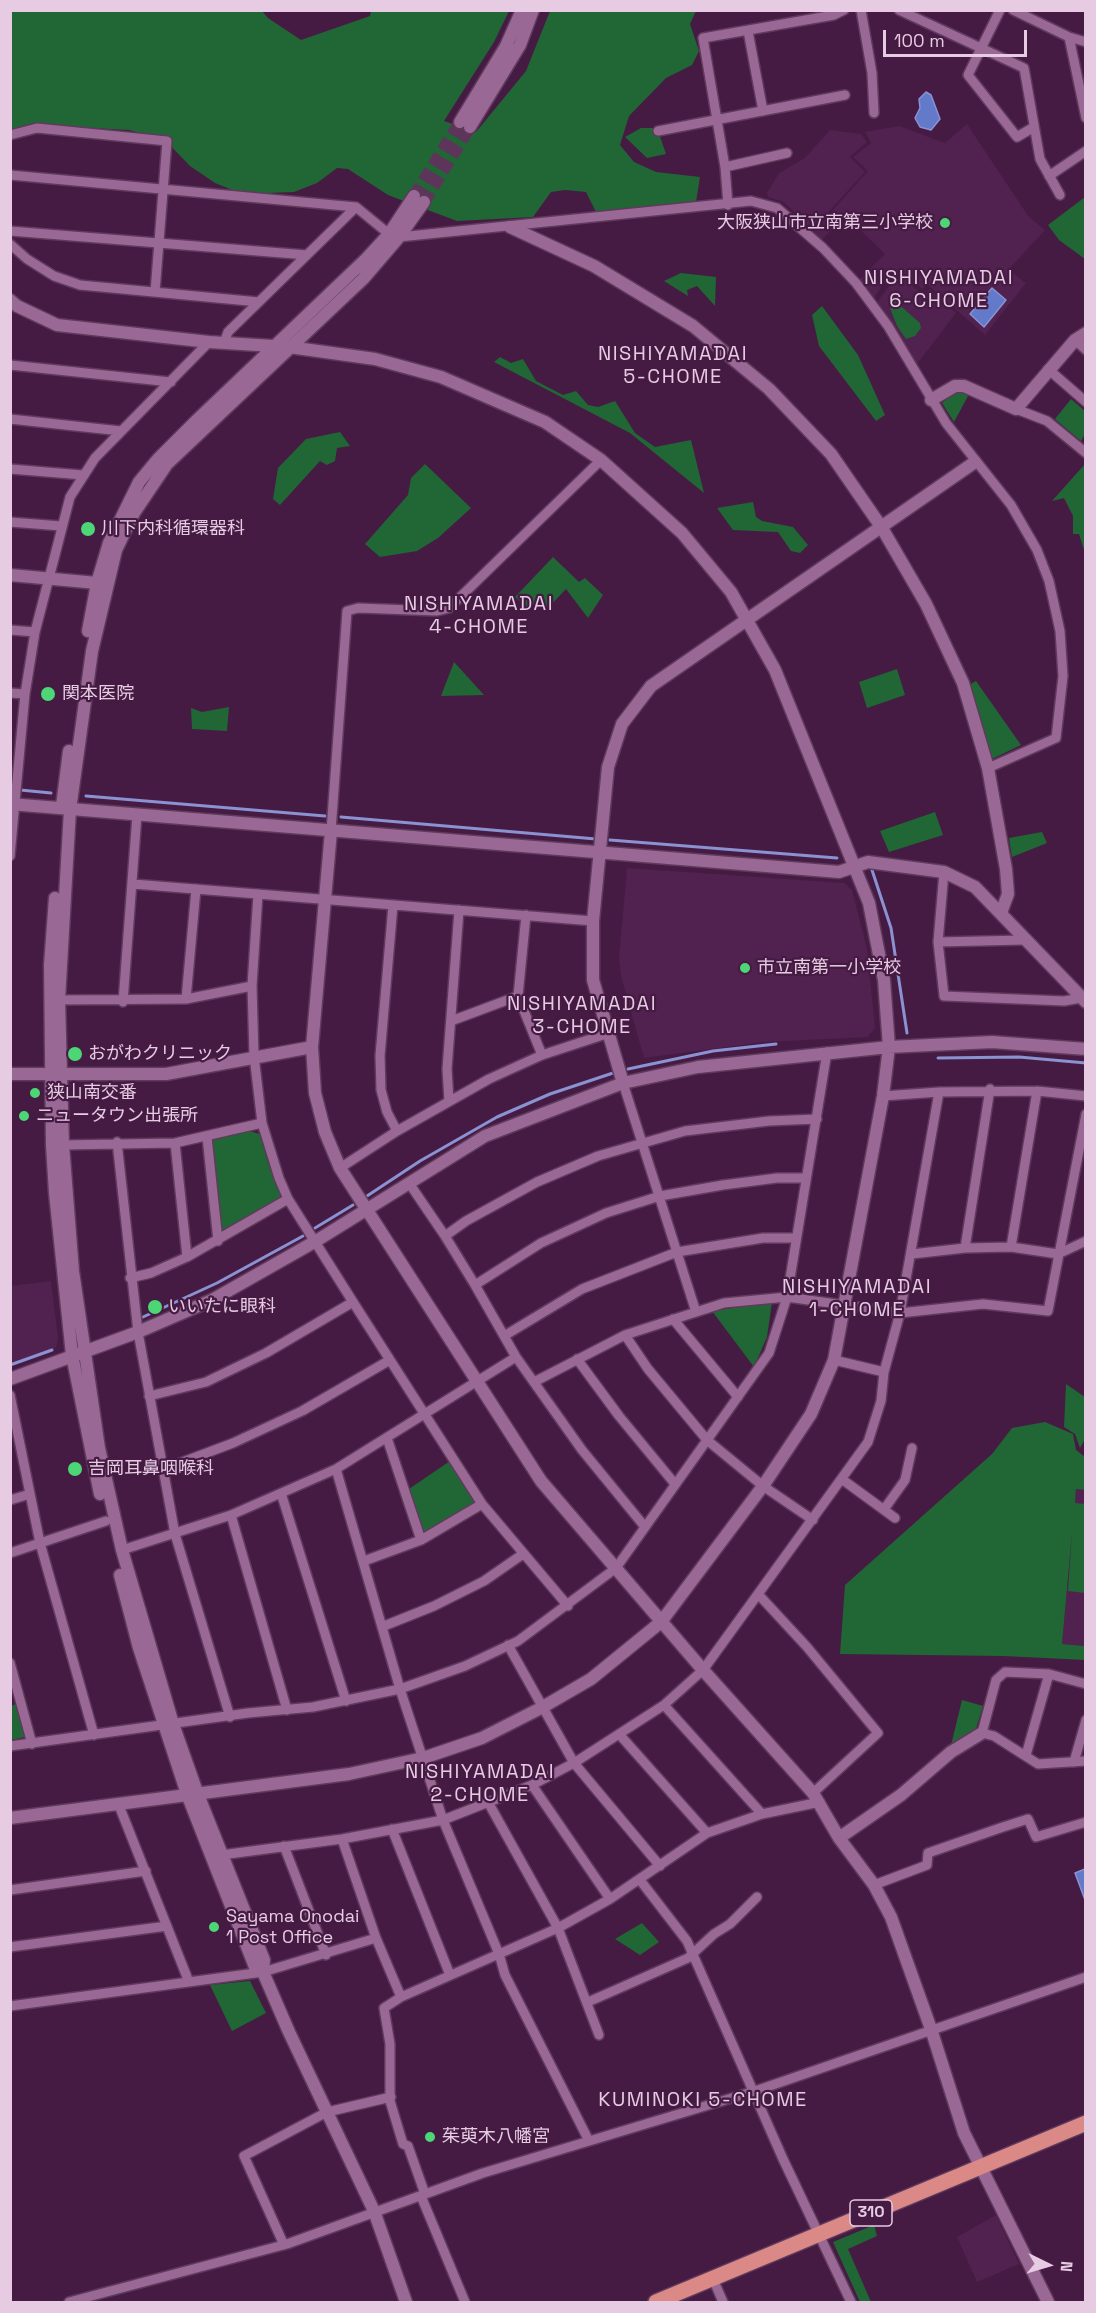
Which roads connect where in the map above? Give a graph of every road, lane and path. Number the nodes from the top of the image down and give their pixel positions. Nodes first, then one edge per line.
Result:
1 (522, 10) edge
2 (533, 10) edge
3 (799, 10) edge
4 (844, 10) edge
5 (861, 10) edge
6 (899, 10) edge
7 (1000, 10) edge
8 (1013, 10) edge
9 (801, 21) junction
10 (748, 31) junction
11 (1069, 37) junction
12 (1086, 42) edge
13 (981, 48) junction
14 (844, 95) dead end
15 (763, 111) junction
16 (874, 112) dead end
17 (1086, 118) edge
18 (717, 120) junction
19 (1034, 127) junction
20 (658, 130) dead end
21 (10, 135) edge
22 (1086, 151) edge
23 (787, 153) dead end
24 (725, 167) junction
25 (10, 175) edge
26 (1049, 176) junction
27 (164, 189) junction
28 (1060, 195) dead end
29 (419, 199) tunnel mouth
30 (728, 205) junction
31 (356, 207) junction
32 (510, 227) junction
33 (10, 231) edge
34 (394, 235) junction
35 (159, 241) junction
36 (10, 244) edge
37 (307, 255) junction
38 (155, 292) junction
39 (10, 300) edge
40 (259, 302) junction
41 (1080, 337) edge
42 (209, 342) junction
43 (224, 343) junction
44 (273, 346) junction
45 (289, 347) junction
46 (1086, 350) edge
47 (10, 365) edge
48 (1048, 369) junction
49 (171, 381) junction
50 (932, 400) junction
51 (1086, 402) edge
52 (1016, 409) junction
53 (10, 419) edge
54 (121, 430) junction
55 (1086, 453) edge
56 (601, 460) junction
57 (975, 462) junction
58 (10, 470) edge
59 (83, 475) junction
60 (10, 522) edge
61 (61, 526) junction
62 (882, 528) junction
63 (10, 575) edge
64 (50, 578) junction
65 (97, 583) junction
66 (747, 620) junction
67 (10, 630) edge
68 (35, 632) junction
69 (10, 693) edge
70 (24, 694) junction
71 (15, 760) edge
72 (988, 768) junction
73 (16, 797) edge
74 (66, 809) junction
75 (137, 815) junction
76 (331, 831) junction
77 (11, 847) edge
78 (599, 854) junction
79 (10, 856) edge
80 (855, 866) junction
81 (944, 872) junction
82 (133, 884) junction
83 (196, 889) junction
84 (258, 894) junction
85 (325, 899) junction
86 (393, 905) junction
87 (459, 910) junction
88 (1001, 913) junction
89 (526, 915) junction
90 (593, 921) junction
91 (1024, 940) junction
92 (938, 942) junction
93 (252, 986) junction
94 (518, 996) junction
95 (186, 999) junction
96 (1084, 999) edge
97 (59, 1000) junction
98 (123, 1002) junction
99 (451, 1021) junction
100 (606, 1034) junction
101 (312, 1047) junction
102 (890, 1047) junction
103 (1086, 1049) edge
104 (827, 1052) junction
105 (542, 1055) junction
106 (254, 1056) junction
107 (10, 1074) edge
108 (56, 1074) junction
109 (623, 1083) junction
110 (990, 1089) junction
111 (1037, 1090) junction
112 (939, 1092) junction
113 (883, 1096) junction
114 (1086, 1096) edge
115 (449, 1101) junction
116 (1086, 1114) edge
117 (817, 1119) junction
118 (262, 1123) junction
119 (397, 1131) junction
120 (207, 1137) junction
121 (117, 1142) junction
122 (175, 1143) junction
123 (643, 1143) junction
124 (63, 1145) junction
125 (1082, 1153) edge
126 (340, 1168) junction
127 (806, 1178) junction
128 (409, 1183) junction
129 (660, 1196) junction
130 (288, 1199) junction
131 (366, 1210) junction
132 (445, 1236) junction
133 (795, 1238) junction
134 (218, 1241) junction
135 (316, 1241) junction
136 (1086, 1241) edge
137 (1011, 1247) junction
138 (965, 1248) junction
139 (677, 1252) junction
140 (912, 1254) junction
141 (1058, 1254) junction
142 (187, 1257) junction
143 (130, 1278) junction
144 (475, 1285) junction
145 (787, 1297) junction
146 (353, 1302) junction
147 (847, 1305) junction
148 (696, 1312) junction
149 (900, 1313) junction
150 (674, 1319) junction
151 (138, 1332) junction
152 (626, 1335) junction
153 (504, 1336) junction
154 (78, 1353) junction
155 (516, 1357) junction
156 (577, 1359) junction
157 (390, 1360) junction
158 (834, 1360) junction
159 (884, 1372) junction
160 (10, 1379) edge
161 (534, 1382) junction
162 (476, 1383) junction
163 (10, 1395) edge
164 (149, 1396) junction
165 (738, 1397) junction
166 (425, 1414) junction
167 (387, 1438) junction
168 (707, 1440) junction
169 (15, 1447) edge
170 (912, 1448) dead end
171 (164, 1469) junction
172 (336, 1469) junction
173 (843, 1480) junction
174 (675, 1484) junction
175 (763, 1486) junction
176 (281, 1493) junction
177 (30, 1494) junction
178 (10, 1500) edge
179 (482, 1504) junction
180 (885, 1508) junction
181 (231, 1515) junction
182 (895, 1518) dead end
183 (813, 1520) junction
184 (106, 1521) junction
185 (645, 1527) junction
186 (175, 1534) junction
187 (421, 1540) junction
188 (40, 1543) junction
189 (122, 1550) junction
190 (10, 1553) edge
191 (523, 1554) junction
192 (364, 1561) junction
193 (616, 1568) junction
194 (758, 1594) junction
195 (568, 1606) junction
196 (661, 1622) junction
197 (384, 1626) junction
198 (508, 1645) junction
199 (10, 1663) edge
200 (703, 1670) junction
201 (1049, 1674) junction
202 (1086, 1684) edge
203 (400, 1689) junction
204 (346, 1701) junction
205 (664, 1705) junction
206 (542, 1708) junction
207 (287, 1710) junction
208 (230, 1717) junction
209 (1086, 1720) edge
210 (168, 1724) junction
211 (982, 1733) junction
212 (619, 1734) junction
213 (94, 1735) junction
214 (32, 1744) junction
215 (10, 1746) edge
216 (1026, 1755) junction
217 (423, 1758) junction
218 (1086, 1761) edge
219 (1074, 1762) junction
220 (574, 1763) junction
221 (532, 1785) junction
222 (192, 1793) junction
223 (817, 1797) junction
224 (488, 1802) junction
225 (118, 1803) junction
226 (762, 1814) junction
227 (10, 1818) edge
228 (443, 1820) junction
229 (1086, 1822) edge
230 (392, 1830) junction
231 (707, 1833) junction
232 (839, 1838) junction
233 (342, 1839) junction
234 (284, 1846) junction
235 (221, 1856) junction
236 (660, 1866) junction
237 (146, 1871) junction
238 (640, 1880) junction
239 (874, 1884) junction
240 (10, 1890) edge
241 (757, 1897) dead end
242 (610, 1899) junction
243 (167, 1926) junction
244 (558, 1928) junction
245 (376, 1938) junction
246 (10, 1947) edge
247 (693, 1953) junction
248 (499, 1954) junction
249 (326, 1955) junction
250 (263, 1972) junction
251 (450, 1975) junction
252 (1086, 1977) edge
253 (189, 1982) junction
254 (401, 1997) junction
255 (588, 2002) junction
256 (10, 2006) edge
257 (931, 2029) junction
258 (598, 2035) dead end
259 (754, 2091) junction
260 (391, 2097) junction
261 (327, 2112) junction
262 (1086, 2123) edge
263 (590, 2141) junction
264 (979, 2167) junction
265 (423, 2195) junction
266 (374, 2211) junction
267 (820, 2234) junction
268 (284, 2245) junction
269 (713, 2279) junction
270 (72, 2302) edge
271 (406, 2302) edge
272 (465, 2302) edge
273 (656, 2302) edge
274 (723, 2302) edge
275 (851, 2302) edge
276 (1048, 2302) edge

1 - 2 street
3 - 9 street
4 - 9 street
5 - 16 street
6 - 13 street
7 - 13 street
8 - 11 street
9 - 10 street
10 - 15 street
10 - 18 street
11 - 12 street
11 - 17 street
13 - 19 street
13 - 19 street
14 - 15 street
15 - 18 street
18 - 20 street
18 - 24 street
19 - 26 street
21 - 27 street
22 - 26 street
23 - 24 street
24 - 30 street
25 - 27 street
26 - 28 street
27 - 31 street
27 - 35 street
29 - 34 street
30 - 32 street
30 - 50 street
31 - 34 street
31 - 37 street
32 - 34 street
32 - 62 street
33 - 35 street
34 - 44 street
34 - 45 street
35 - 37 street
35 - 38 street
36 - 38 street
37 - 40 street
38 - 40 street
39 - 42 street
40 - 43 street
41 - 46 street
41 - 48 street
42 - 43 street
42 - 49 street
43 - 44 street
44 - 45 street
44 - 65 street
45 - 56 street
45 - 74 street
47 - 49 street
48 - 51 street
48 - 52 street
49 - 54 street
50 - 52 street
50 - 57 street
52 - 55 street
53 - 54 street
54 - 59 street
56 - 66 street
56 - 76 street
57 - 62 street
57 - 72 street
58 - 59 street
59 - 61 street
60 - 61 street
61 - 64 street
62 - 66 street
62 - 72 street
63 - 64 street
64 - 65 street
64 - 68 street
65 - 74 street
66 - 78 street
66 - 80 street
67 - 68 street
68 - 70 street
69 - 70 street
70 - 71 street
71 - 73 street
72 - 88 street
73 - 74 street
73 - 77 street
74 - 75 street
74 - 97 street
74 - 108 street
75 - 76 street
75 - 82 street
76 - 78 street
76 - 85 street
77 - 79 street
78 - 80 street
78 - 90 street
80 - 81 street
80 - 102 street
81 - 88 street
81 - 92 street
82 - 83 street
82 - 98 street
83 - 84 street
83 - 95 street
84 - 85 street
84 - 93 street
85 - 86 street
85 - 101 street
86 - 87 street
86 - 119 street
87 - 89 street
87 - 99 street
88 - 91 street
89 - 90 street
89 - 94 street
90 - 100 street
91 - 92 street
91 - 96 street
92 - 96 street
93 - 95 street
93 - 106 street
94 - 99 street
94 - 105 street
95 - 98 street
97 - 98 street
97 - 108 street
99 - 115 street
100 - 105 street
100 - 109 street
101 - 106 street
101 - 126 street
102 - 103 street
102 - 104 street
102 - 113 street
104 - 109 street
104 - 117 street
105 - 115 street
106 - 108 street
106 - 118 street
107 - 108 street
108 - 124 street
108 - 154 street
109 - 123 street
109 - 128 street
110 - 111 street
110 - 112 street
110 - 138 street
111 - 114 street
111 - 137 street
112 - 113 street
112 - 140 street
113 - 147 street
115 - 119 street
116 - 125 street
117 - 123 street
117 - 127 street
118 - 120 street
118 - 130 street
119 - 126 street
120 - 122 street
120 - 134 street
121 - 122 street
121 - 124 street
121 - 143 street
122 - 142 street
123 - 129 street
123 - 132 street
124 - 154 street
125 - 141 street
126 - 131 street
127 - 129 street
127 - 133 street
128 - 131 street
128 - 132 street
129 - 139 street
129 - 144 street
130 - 134 street
130 - 135 street
131 - 135 street
131 - 162 street
132 - 144 street
133 - 139 street
133 - 145 street
134 - 142 street
135 - 146 street
135 - 151 street
136 - 141 street
137 - 138 street
137 - 141 street
138 - 140 street
139 - 148 street
139 - 153 street
140 - 149 street
141 - 149 street
142 - 143 street
143 - 151 street
144 - 153 street
145 - 147 street
145 - 148 street
145 - 165 street
146 - 157 street
146 - 164 street
147 - 149 street
147 - 158 street
148 - 150 street
149 - 159 street
150 - 152 street
150 - 165 street
151 - 154 street
151 - 164 street
152 - 156 street
152 - 168 street
153 - 155 street
154 - 160 street
154 - 184 street
154 - 189 street
155 - 161 street
155 - 162 street
156 - 161 street
156 - 174 street
157 - 166 street
157 - 171 street
158 - 159 street
158 - 175 street
159 - 173 street
161 - 185 street
162 - 166 street
162 - 193 street
163 - 169 street
164 - 171 street
165 - 168 street
166 - 167 street
166 - 179 street
167 - 172 street
167 - 187 street
168 - 174 street
168 - 175 street
169 - 177 street
170 - 180 street
171 - 186 street
172 - 176 street
172 - 192 street
173 - 180 street
173 - 183 street
174 - 185 street
175 - 183 street
175 - 196 street
176 - 181 street
176 - 204 street
177 - 178 street
177 - 188 street
179 - 187 street
179 - 191 street
180 - 182 street
181 - 186 street
181 - 207 street
183 - 194 street
184 - 188 street
184 - 210 street
185 - 193 street
186 - 189 street
186 - 208 street
187 - 192 street
188 - 190 street
188 - 213 street
189 - 210 street
191 - 195 street
191 - 197 street
192 - 197 street
193 - 195 street
193 - 196 street
194 - 200 street
194 - 223 street
195 - 198 street
196 - 200 street
196 - 206 street
197 - 203 street
198 - 203 street
198 - 206 street
199 - 214 street
200 - 205 street
200 - 223 street
201 - 202 street
201 - 211 street
201 - 216 street
203 - 204 street
203 - 217 street
204 - 207 street
205 - 212 street
205 - 226 street
206 - 217 street
206 - 220 street
207 - 208 street
208 - 210 street
209 - 219 street
210 - 213 street
210 - 222 street
211 - 216 street
211 - 232 street
212 - 220 street
212 - 231 street
213 - 214 street
214 - 215 street
216 - 219 street
217 - 222 street
217 - 228 street
218 - 219 street
220 - 221 street
220 - 236 street
221 - 224 street
221 - 242 street
222 - 225 street
222 - 235 street
222 - 250 street
223 - 226 street
223 - 232 street
224 - 228 street
224 - 244 street
225 - 227 street
225 - 237 street
226 - 231 street
228 - 230 street
228 - 248 street
229 - 239 street
230 - 233 street
230 - 251 street
231 - 236 street
232 - 239 street
233 - 234 street
233 - 245 street
234 - 235 street
234 - 249 street
235 - 250 street
236 - 238 street
237 - 240 street
237 - 243 street
238 - 242 street
238 - 247 street
239 - 257 street
241 - 247 street
242 - 244 street
243 - 246 street
243 - 253 street
244 - 248 street
244 - 255 street
245 - 249 street
245 - 254 street
247 - 255 street
247 - 259 street
248 - 251 street
248 - 263 street
249 - 250 street
250 - 253 street
250 - 261 street
251 - 254 street
252 - 257 street
253 - 256 street
254 - 260 street
255 - 258 street
257 - 259 street
257 - 264 street
259 - 263 street
259 - 267 street
260 - 261 street
260 - 265 street
261 - 266 street
261 - 268 street
262 - 264 highway, 310
263 - 265 street
264 - 267 highway, 310
264 - 276 street
265 - 266 street
265 - 272 street
266 - 268 street
266 - 271 street
267 - 269 highway, 310
267 - 275 street
268 - 270 street
269 - 273 highway, 310
269 - 274 street

